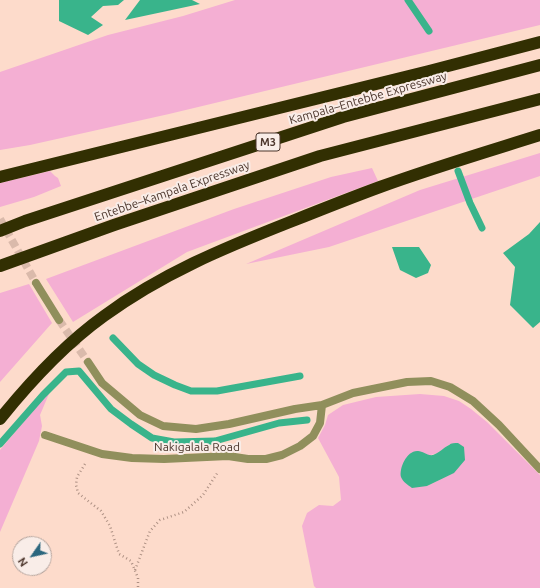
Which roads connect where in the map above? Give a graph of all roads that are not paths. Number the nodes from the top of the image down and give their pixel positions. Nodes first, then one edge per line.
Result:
1 (540, 42) edge
2 (540, 65) edge
3 (540, 99) edge
4 (540, 135) edge
5 (0, 177) edge
6 (0, 231) edge
7 (0, 266) edge
8 (36, 283) tunnel mouth
9 (59, 320) tunnel mouth
10 (88, 362) tunnel mouth
11 (322, 404) junction
12 (0, 419) edge
13 (45, 434) dead end
14 (540, 469) edge

1 - 5 highway
2 - 6 highway, Kampala–Entebbe Expressway / M3
3 - 7 highway, Entebbe–Kampala Expressway / M3
4 - 12 highway
8 - 9 street
10 - 11 street, Nakigalala Road
11 - 13 street, Nakigalala Road
11 - 14 street, Nakigalala Road

